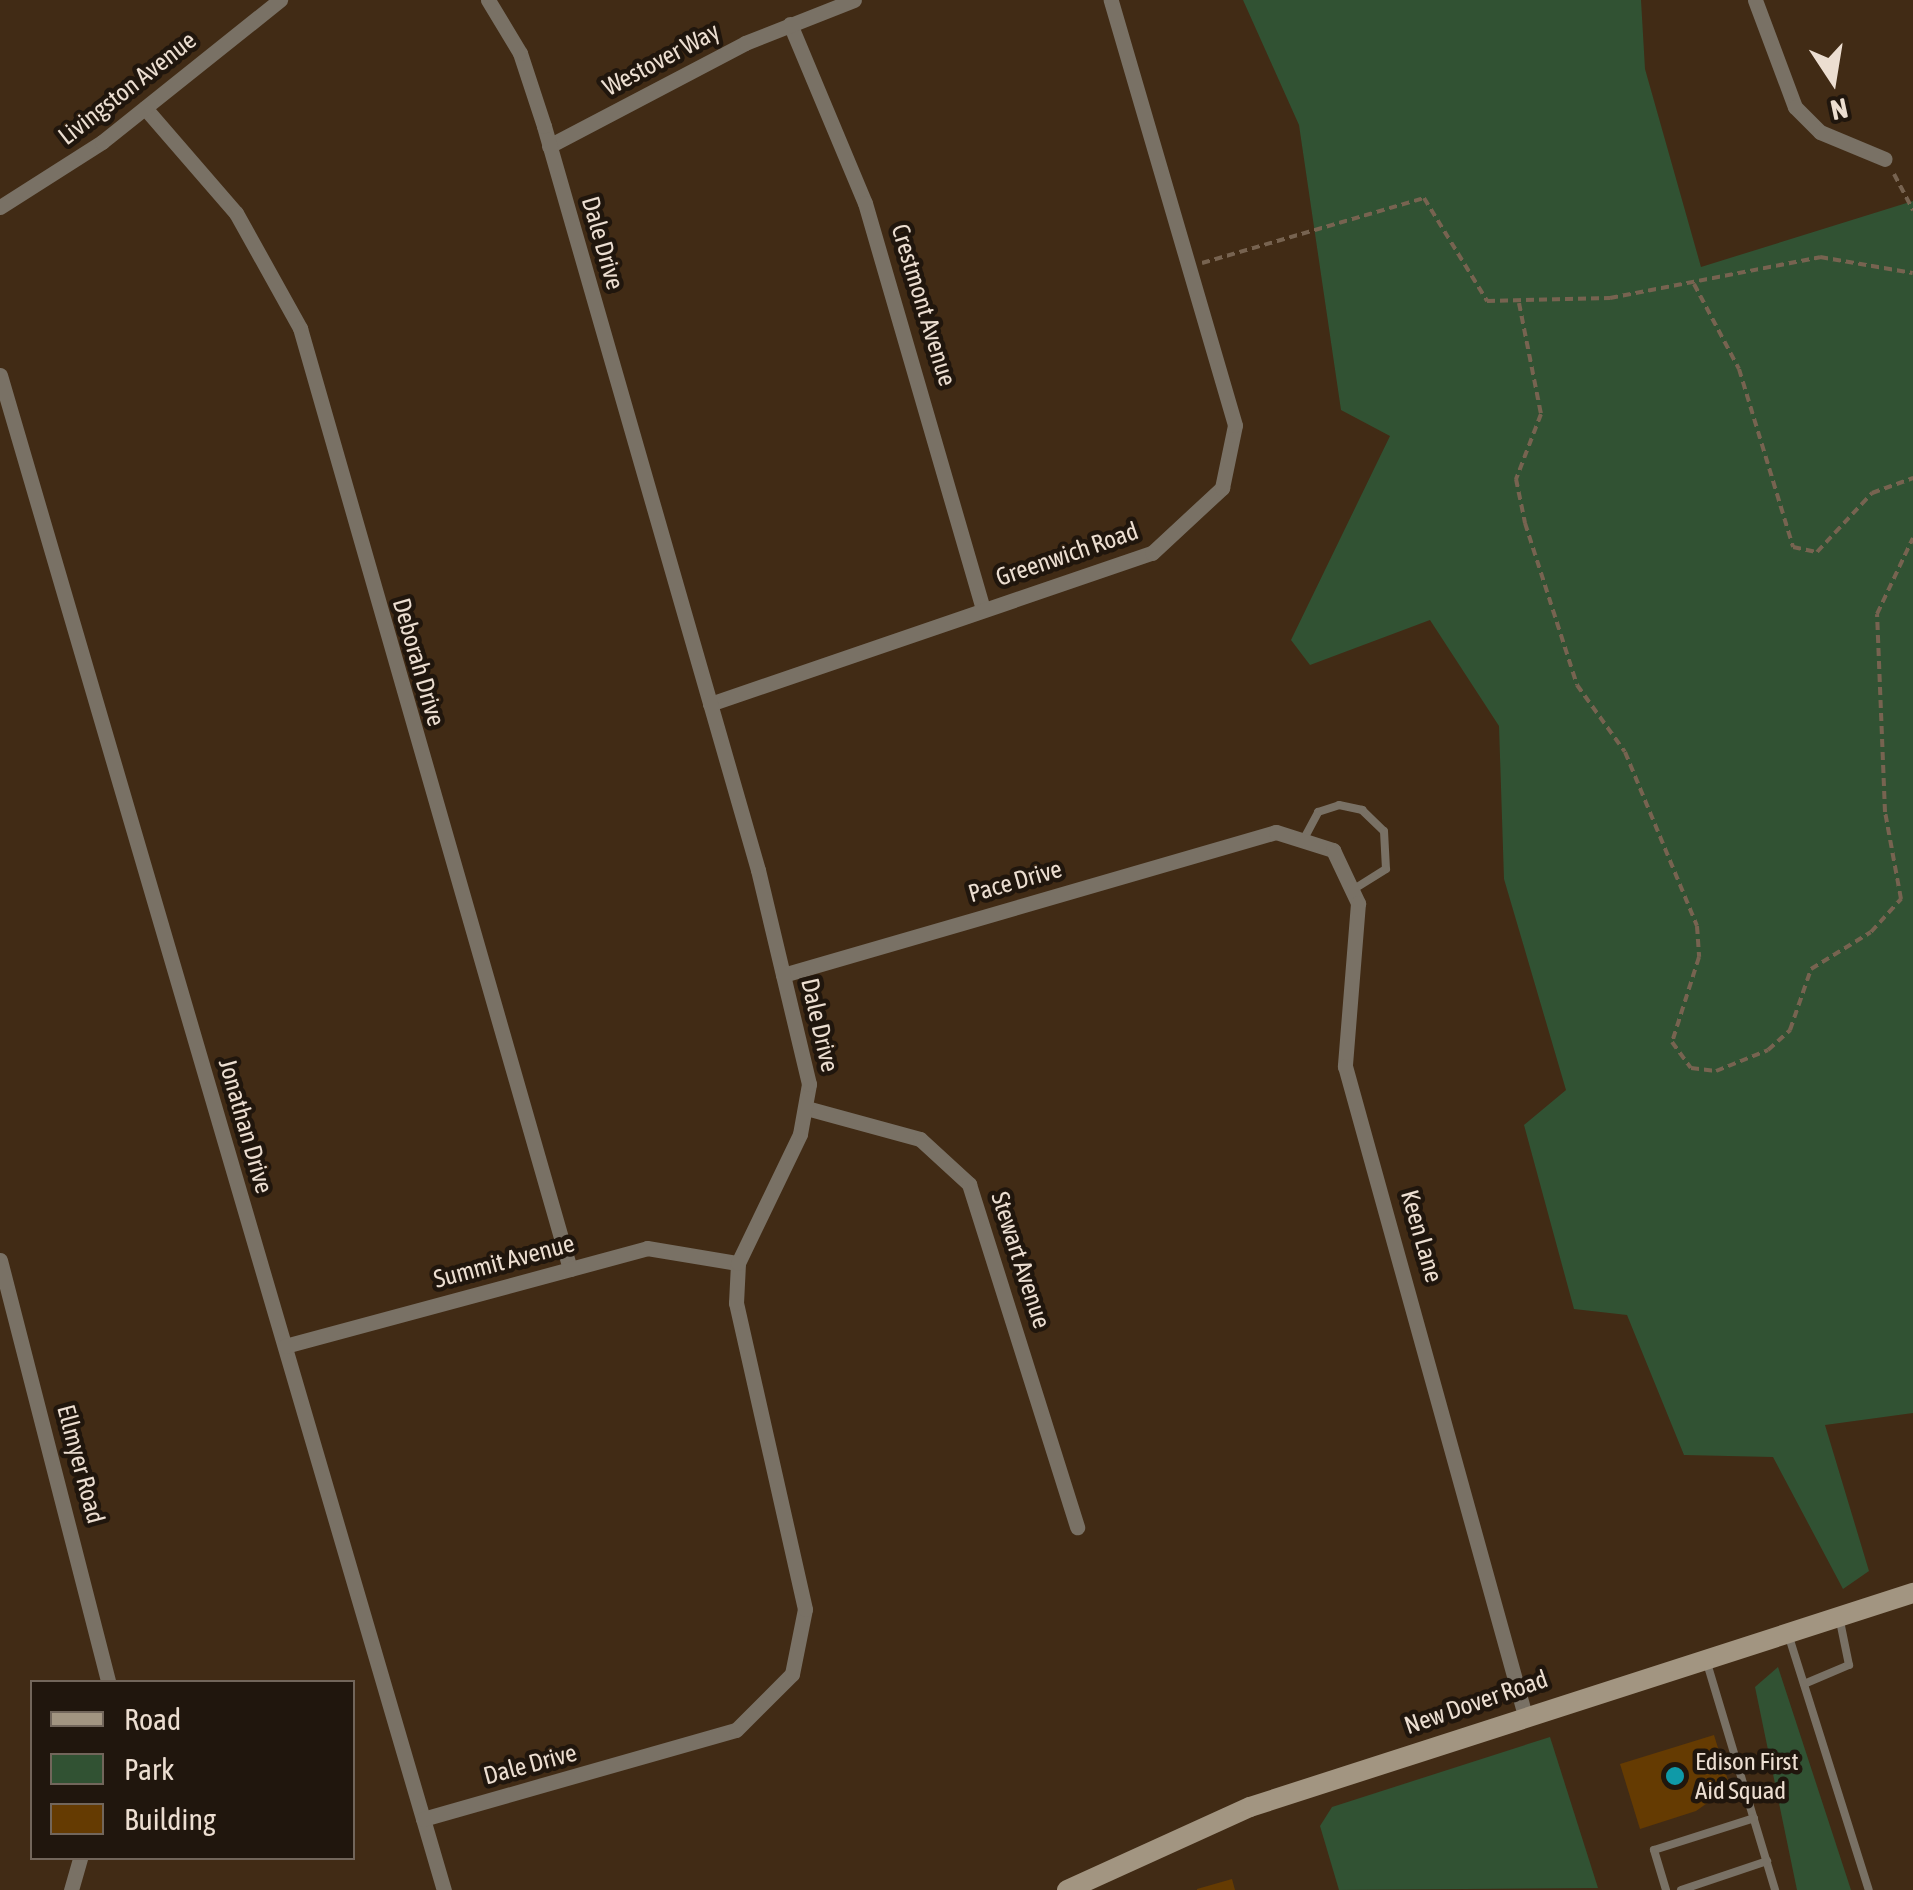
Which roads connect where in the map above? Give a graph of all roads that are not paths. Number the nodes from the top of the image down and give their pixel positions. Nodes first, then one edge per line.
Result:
1 (279, 0) edge
2 (488, 0) edge
3 (854, 0) edge
4 (1111, 0) edge
5 (1754, 0) edge
6 (790, 24) junction
7 (145, 108) junction
8 (550, 146) junction
9 (1885, 158) road end
10 (0, 208) edge
11 (0, 375) edge
12 (983, 609) junction
13 (710, 704) junction
14 (1306, 835) junction
15 (1356, 888) junction
16 (783, 975) junction
17 (810, 1109) junction
18 (0, 1260) edge
19 (738, 1263) junction
20 (570, 1269) junction
21 (284, 1346) junction
22 (1077, 1527) dead end
23 (1913, 1593) edge
24 (1838, 1615) junction
25 (1786, 1630) junction
26 (1704, 1654) junction
27 (107, 1680) edge
28 (1804, 1684) junction
29 (1524, 1712) junction
30 (1754, 1818) junction
31 (423, 1819) junction
32 (79, 1860) edge
33 (1767, 1862) junction
34 (70, 1890) edge
35 (444, 1890) edge
36 (1067, 1890) edge
37 (1666, 1890) edge
38 (1680, 1890) edge
39 (1775, 1890) edge
40 (1869, 1890) edge

1 - 7 street, Livingston Avenue
2 - 8 street, Dale Drive
3 - 6 street, Westover Way
4 - 12 street, Greenwich Road
5 - 9 street
6 - 8 street, Westover Way
6 - 12 street, Crestmont Avenue
7 - 10 street, Livingston Avenue
7 - 20 street, Deborah Drive
8 - 13 street, Dale Drive
11 - 21 street, Jonathan Drive
12 - 13 street, Greenwich Road
13 - 16 street, Dale Drive
14 - 15 street
14 - 15 lane
14 - 16 street, Pace Drive
15 - 29 street, Keen Lane
16 - 17 street, Dale Drive
17 - 19 street, Dale Drive
17 - 22 street, Stewart Avenue
18 - 27 street, Ellmyer Road
19 - 20 street, Summit Avenue
19 - 31 street, Dale Drive
20 - 21 street, Summit Avenue
21 - 31 street, Jonathan Drive
23 - 24 street, New Dover Road
24 - 25 street, New Dover Road
24 - 28 lane
25 - 26 street, New Dover Road
25 - 28 lane
26 - 29 street, New Dover Road
26 - 30 lane
28 - 40 lane
29 - 36 street, New Dover Road
30 - 33 lane
30 - 37 lane
31 - 35 street, Jonathan Drive
32 - 34 street
33 - 38 lane
33 - 39 lane

